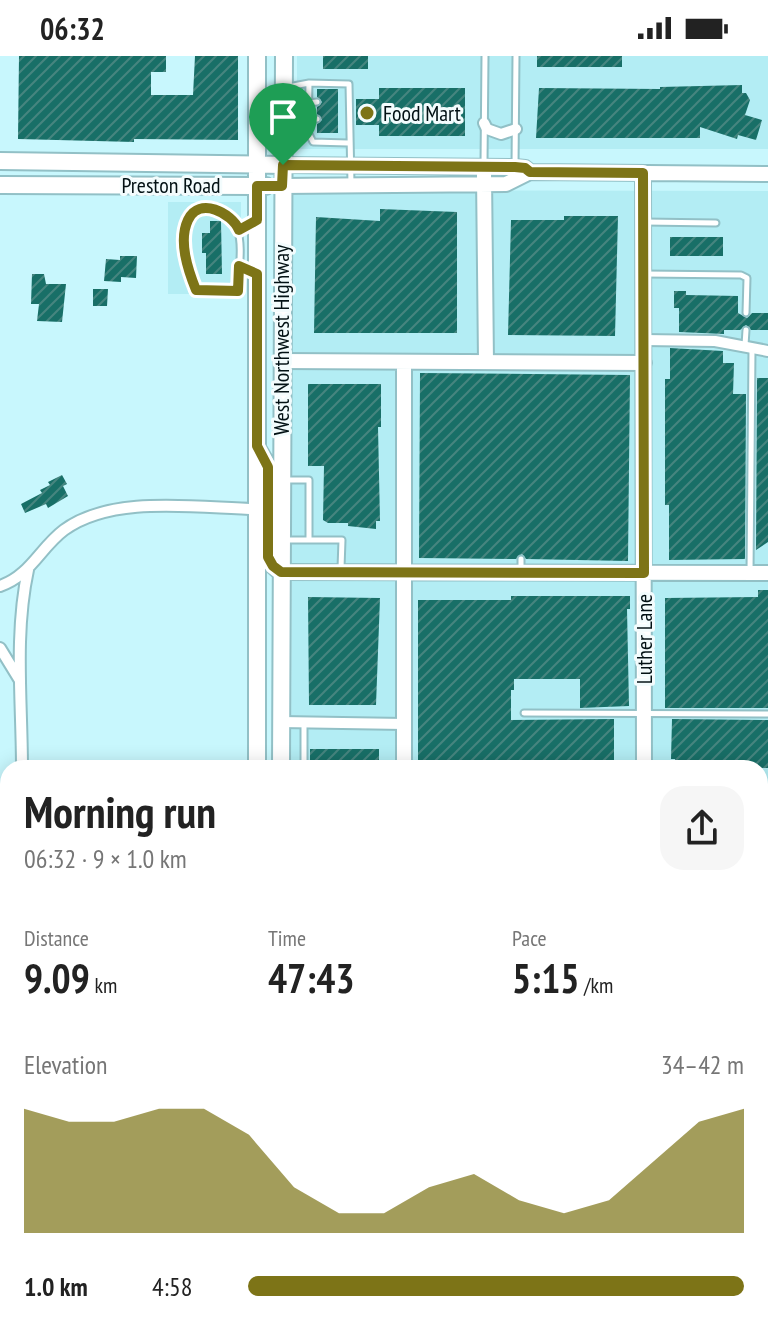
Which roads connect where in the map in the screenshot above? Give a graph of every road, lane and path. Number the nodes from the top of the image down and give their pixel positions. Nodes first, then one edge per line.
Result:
1 (257, 56) edge
2 (284, 56) edge
3 (485, 56) edge
4 (516, 56) edge
5 (309, 83) junction
6 (283, 87) junction
7 (317, 102) dead end
8 (338, 102) dead end
9 (348, 102) junction
10 (308, 103) junction
11 (308, 119) junction
12 (317, 119) dead end
13 (338, 119) dead end
14 (348, 119) junction
15 (484, 123) junction
16 (283, 127) junction
17 (308, 127) junction
18 (516, 129) junction
19 (348, 143) junction
20 (0, 161) edge
21 (257, 165) junction
22 (283, 165) junction
23 (351, 166) junction
24 (484, 167) junction
25 (515, 167) junction
26 (530, 172) junction
27 (643, 173) junction
28 (768, 174) edge
29 (484, 184) junction
30 (506, 184) junction
31 (0, 185) edge
32 (351, 185) junction
33 (257, 186) junction
34 (282, 186) junction
35 (485, 206) junction
36 (257, 220) junction
37 (644, 222) junction
38 (716, 223) dead end
39 (239, 230) junction
40 (239, 266) junction
41 (257, 274) junction
42 (644, 274) junction
43 (746, 313) dead end
44 (746, 330) dead end
45 (644, 340) junction
46 (749, 346) junction
47 (768, 351) edge
48 (281, 361) junction
49 (404, 362) junction
50 (644, 363) junction
51 (495, 366) junction
52 (257, 446) junction
53 (281, 480) junction
54 (257, 509) junction
55 (281, 540) junction
56 (309, 540) junction
57 (28, 570) junction
58 (281, 572) junction
59 (341, 573) junction
60 (644, 573) junction
61 (750, 573) junction
62 (768, 573) edge
63 (402, 574) junction
64 (0, 586) edge
65 (0, 648) edge
66 (20, 681) junction
67 (644, 712) junction
68 (524, 713) dead end
69 (768, 714) edge
70 (281, 722) junction
71 (304, 722) junction
72 (404, 724) junction
73 (22, 760) edge
74 (257, 760) edge
75 (281, 760) edge
76 (304, 760) edge
77 (404, 760) edge
78 (644, 760) edge

1 - 21 main road, West Northwest Highway
2 - 6 main road, West Northwest Highway
3 - 15 lane
4 - 18 lane
5 - 6 lane
5 - 9 lane
5 - 10 lane
6 - 16 main road, West Northwest Highway
7 - 10 lane
8 - 9 lane
9 - 14 lane
10 - 11 lane
11 - 12 lane
11 - 17 lane
13 - 14 lane
14 - 19 lane
15 - 18 street
15 - 24 lane
16 - 17 lane
16 - 22 main road, West Northwest Highway
17 - 19 lane
18 - 25 lane
19 - 23 lane
20 - 21 main road, Preston Road
21 - 22 main road, Preston Road
21 - 33 main road, West Northwest Highway
22 - 23 street, Preston Road
22 - 34 main road, West Northwest Highway
23 - 24 street, Preston Road
23 - 32 lane
24 - 25 street, Preston Road
24 - 29 street
25 - 26 street, Preston Road
25 - 30 street
26 - 27 street, Preston Road
26 - 30 street, Preston Road
27 - 28 street, Preston Road
27 - 37 street, Luther Lane
29 - 30 street, Preston Road
29 - 32 street, Preston Road
29 - 35 street
30 - 35 street
31 - 33 main road, Preston Road
32 - 34 street, Preston Road
33 - 34 main road, Preston Road
33 - 36 main road, West Northwest Highway
34 - 48 main road, West Northwest Highway
35 - 51 street
36 - 39 lane
36 - 41 main road, West Northwest Highway
37 - 38 lane
37 - 42 street, Luther Lane
39 - 40 lane
39 - 40 lane
40 - 41 lane
41 - 52 main road, West Northwest Highway
42 - 43 lane
42 - 45 street, Luther Lane
44 - 46 lane
45 - 46 street
45 - 50 street, Luther Lane
46 - 47 street
46 - 61 lane
48 - 49 street
48 - 53 main road, West Northwest Highway
49 - 51 street
49 - 63 street
50 - 51 street
50 - 60 street, Luther Lane
52 - 54 main road, West Northwest Highway
52 - 58 main road
53 - 55 main road, West Northwest Highway
53 - 56 lane
54 - 57 street
54 - 74 main road, West Northwest Highway
55 - 56 lane
55 - 58 main road, West Northwest Highway
56 - 59 lane
57 - 64 street
57 - 66 street
58 - 59 street
58 - 70 main road, West Northwest Highway
59 - 63 street
60 - 61 street
60 - 63 street
60 - 67 street, Luther Lane
61 - 62 street
63 - 72 street
65 - 66 street
66 - 73 street
67 - 68 lane
67 - 69 lane
67 - 78 street, Luther Lane
70 - 71 street
70 - 75 main road, West Northwest Highway
71 - 72 street
71 - 76 lane
72 - 77 street

